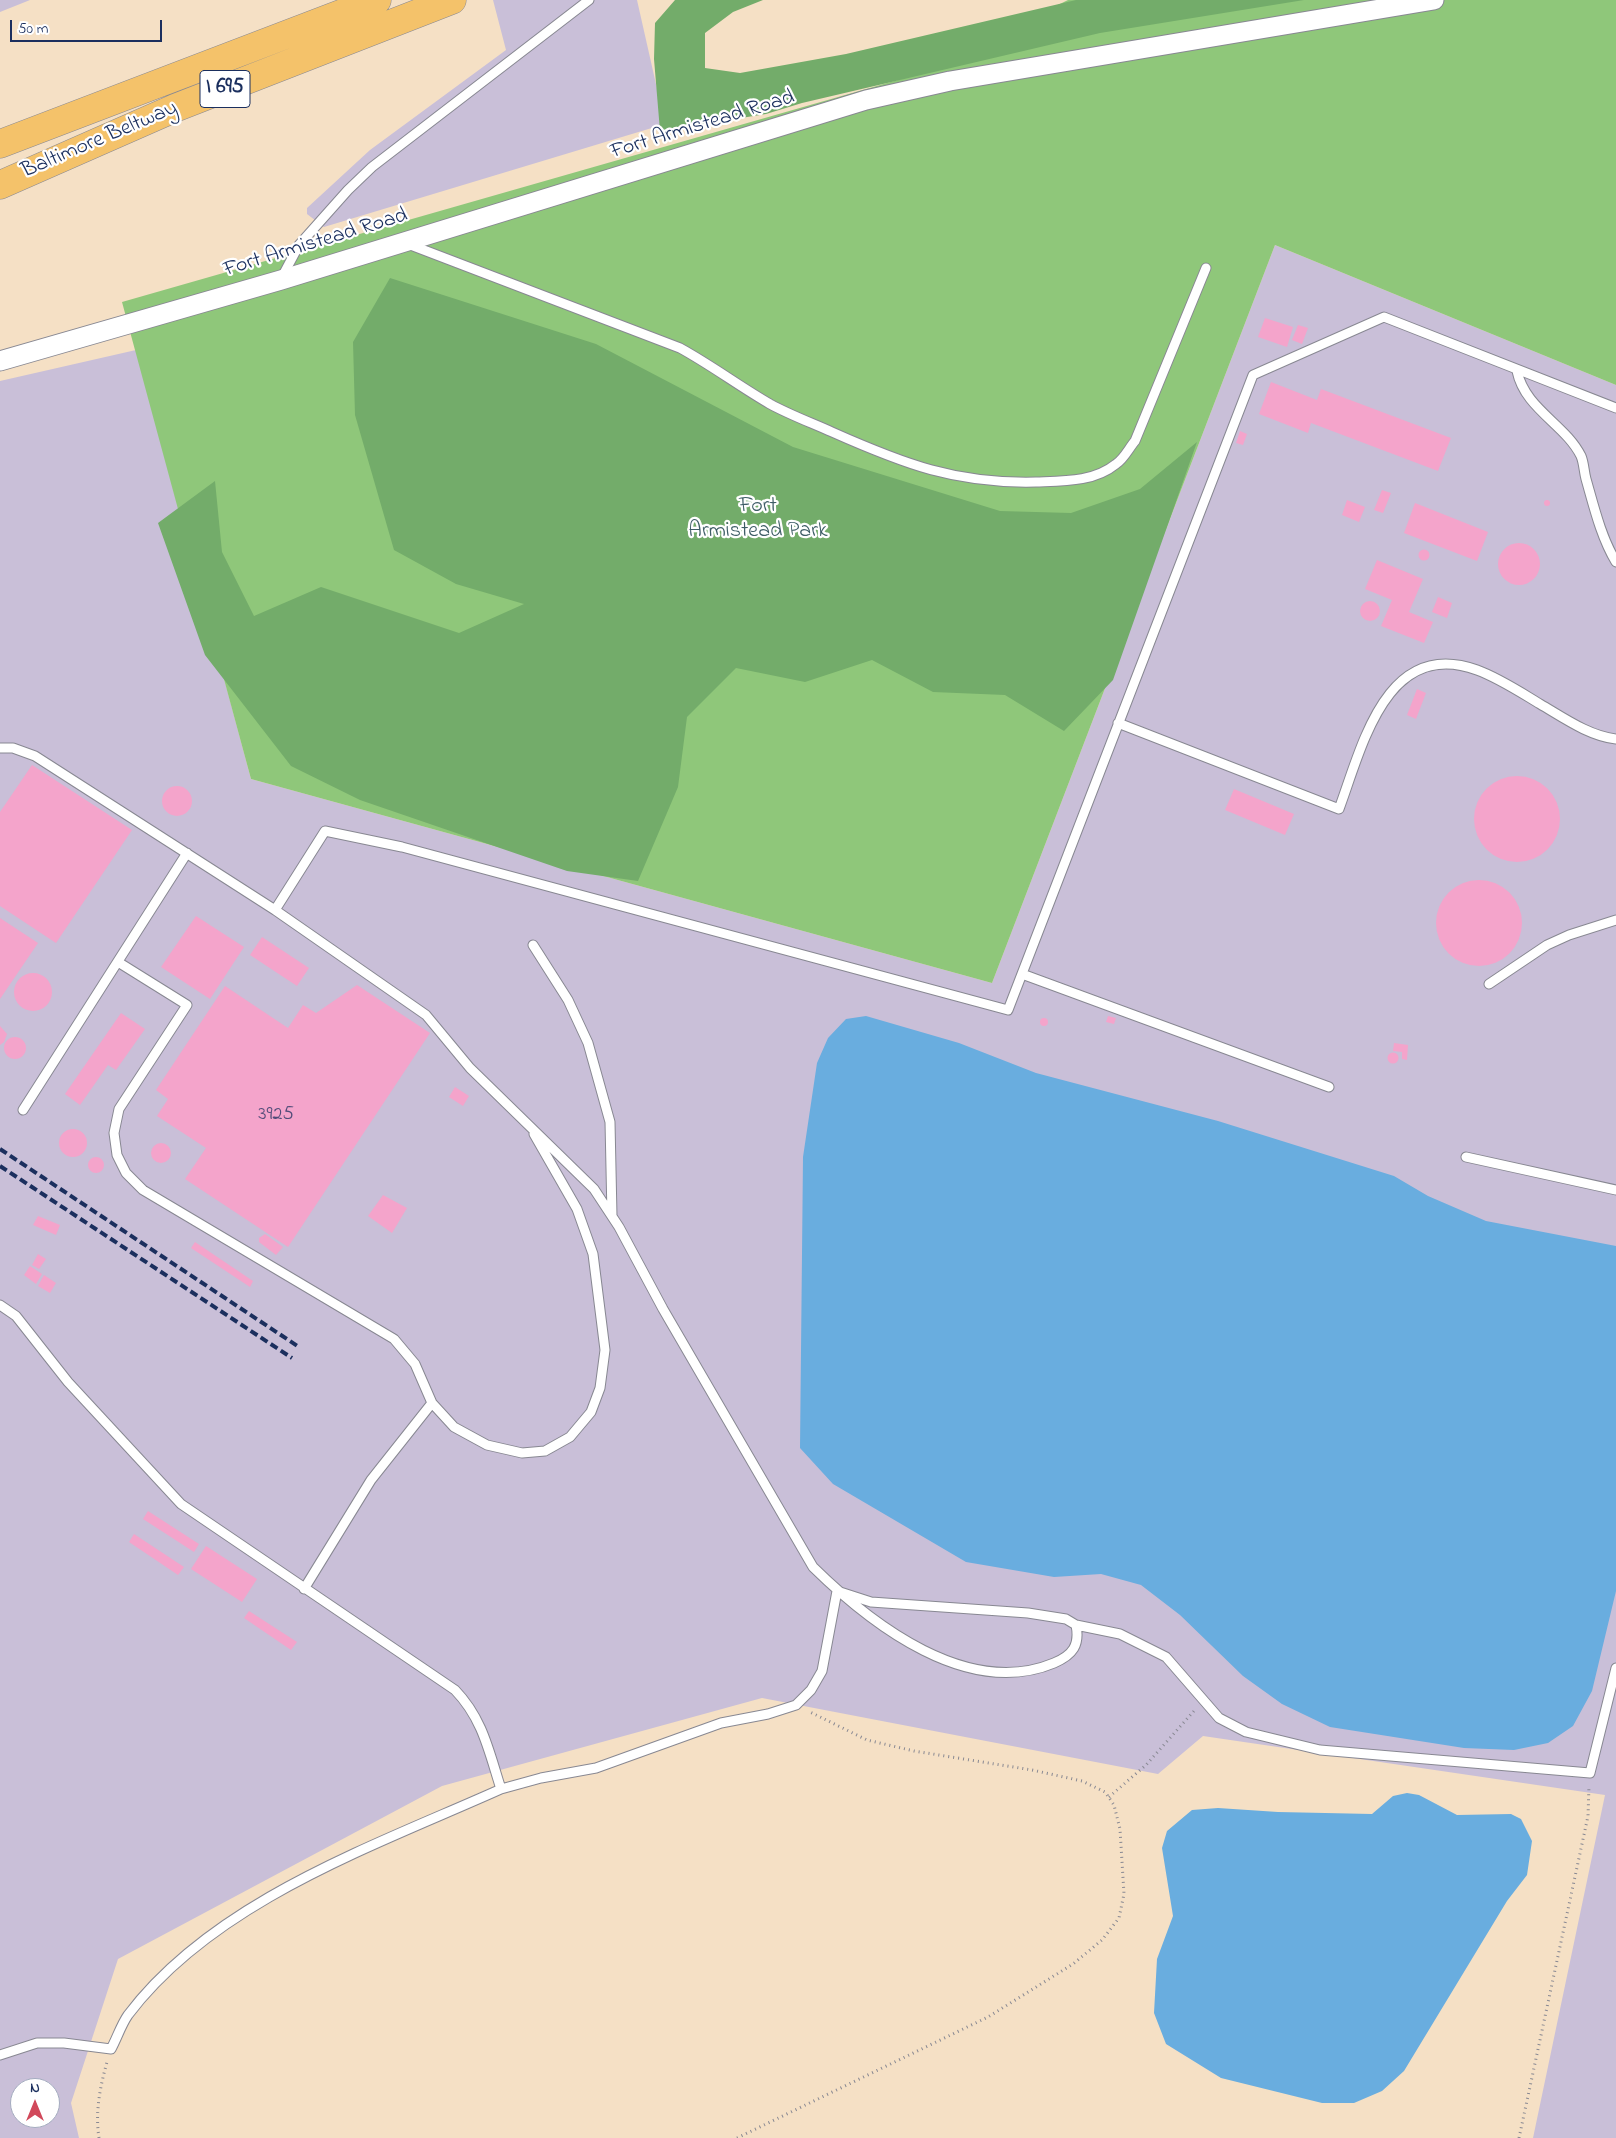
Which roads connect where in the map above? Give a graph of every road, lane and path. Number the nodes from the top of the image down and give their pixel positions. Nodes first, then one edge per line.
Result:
1 (377, 0) edge
2 (452, 0) edge
3 (589, 0) edge
4 (1434, 0) edge
5 (0, 144) edge
6 (0, 185) edge
7 (403, 242) junction
8 (1206, 268) dead end
9 (281, 280) junction
10 (0, 361) edge
11 (1517, 371) junction
12 (1616, 408) edge
13 (1616, 562) edge
14 (1118, 723) junction
15 (1616, 739) edge
16 (0, 748) edge
17 (187, 854) junction
18 (275, 910) junction
19 (1616, 920) edge
20 (533, 945) dead end
21 (118, 962) junction
22 (1022, 974) junction
23 (1489, 984) dead end
24 (1329, 1088) dead end
25 (23, 1110) dead end
26 (526, 1122) junction
27 (1466, 1157) dead end
28 (1616, 1190) edge
29 (612, 1216) junction
30 (0, 1305) edge
31 (432, 1403) junction
32 (304, 1589) junction
33 (837, 1591) junction
34 (1076, 1626) junction
35 (1616, 1668) edge
36 (1204, 1700) junction
37 (796, 1705) junction
38 (1590, 1773) junction
39 (501, 1789) junction
40 (1108, 1797) junction
41 (111, 2049) junction
42 (0, 2055) edge
43 (99, 2138) edge
44 (737, 2138) edge
45 (1519, 2138) edge

1 - 5 highway, Baltimore Beltway / I 695
2 - 6 highway, Baltimore Beltway / I 695
3 - 9 lane
4 - 7 street, Fort Armistead Road
7 - 8 lane
7 - 9 street, Fort Armistead Road
9 - 10 street, Fort Armistead Road
11 - 12 lane
11 - 13 lane
11 - 14 lane
14 - 15 lane
14 - 22 lane
16 - 17 lane
17 - 18 lane
17 - 21 lane
18 - 22 lane
18 - 26 lane
19 - 23 lane
20 - 29 lane
21 - 25 lane
21 - 31 lane
22 - 24 lane
26 - 29 lane
26 - 31 lane
27 - 28 lane
29 - 33 lane
30 - 32 lane
31 - 32 lane
32 - 39 lane
33 - 34 lane
33 - 34 lane
33 - 37 lane
34 - 36 lane
35 - 38 lane
36 - 38 lane
36 - 40 path
37 - 39 lane
37 - 40 path
38 - 45 path
39 - 41 lane
40 - 44 path
41 - 42 lane
41 - 43 path

